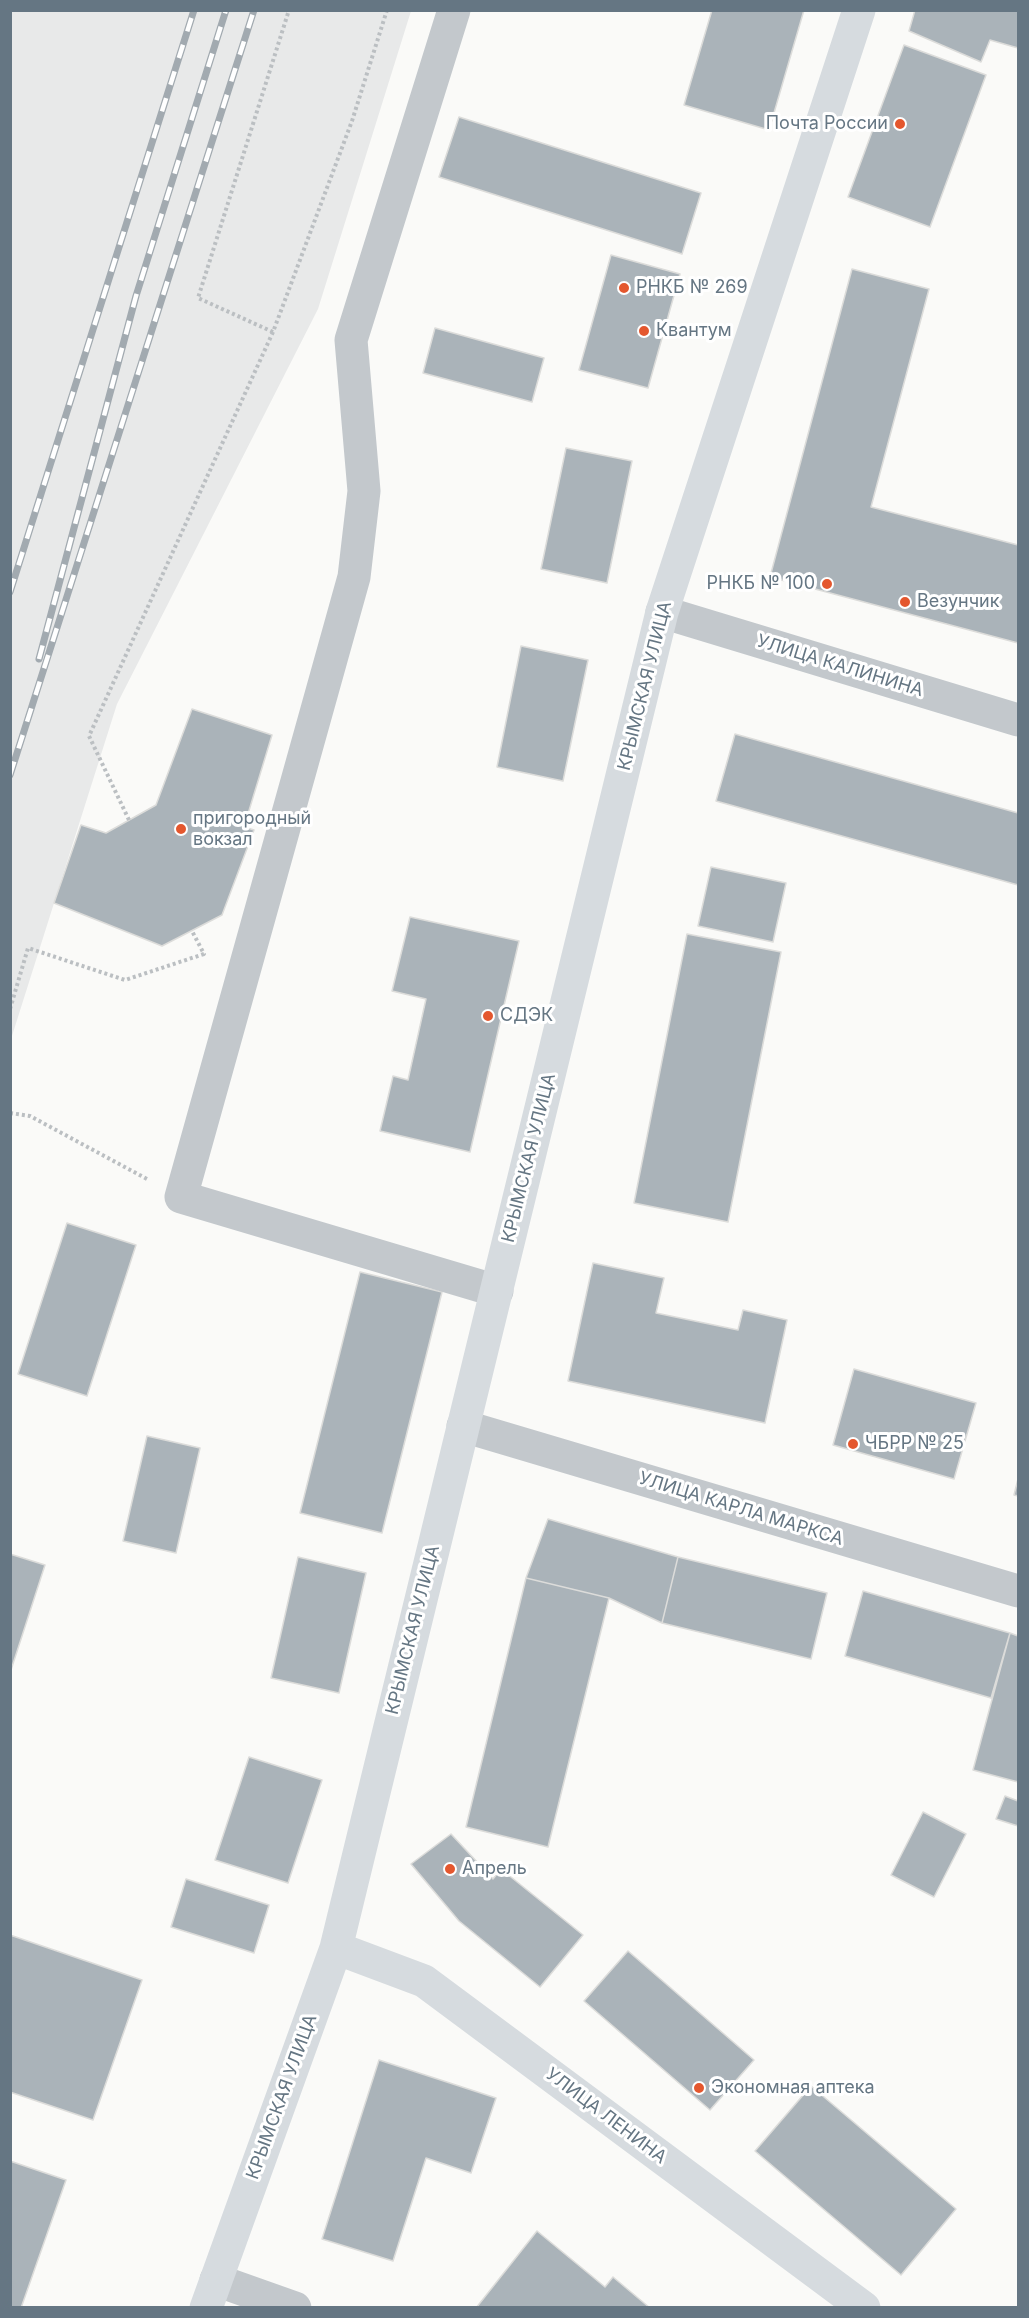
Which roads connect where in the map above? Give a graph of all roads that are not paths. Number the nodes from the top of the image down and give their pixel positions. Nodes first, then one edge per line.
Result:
1 (454, 10) edge
2 (860, 10) edge
3 (662, 612) junction
4 (1018, 720) edge
5 (496, 1291) junction
6 (463, 1426) junction
7 (1018, 1591) edge
8 (336, 1948) junction
9 (211, 2294) edge
10 (295, 2307) edge
11 (864, 2307) edge

1 - 5 street
2 - 3 main road, КРЫМСКАЯ УЛИЦА
3 - 4 street, УЛИЦА КАЛИНИНА
3 - 5 main road, КРЫМСКАЯ УЛИЦА
5 - 6 main road, КРЫМСКАЯ УЛИЦА
6 - 7 street, УЛИЦА КАРЛА МАРКСА
6 - 8 main road, КРЫМСКАЯ УЛИЦА
8 - 9 main road, КРЫМСКАЯ УЛИЦА
8 - 11 main road, УЛИЦА ЛЕНИНА
9 - 10 street

